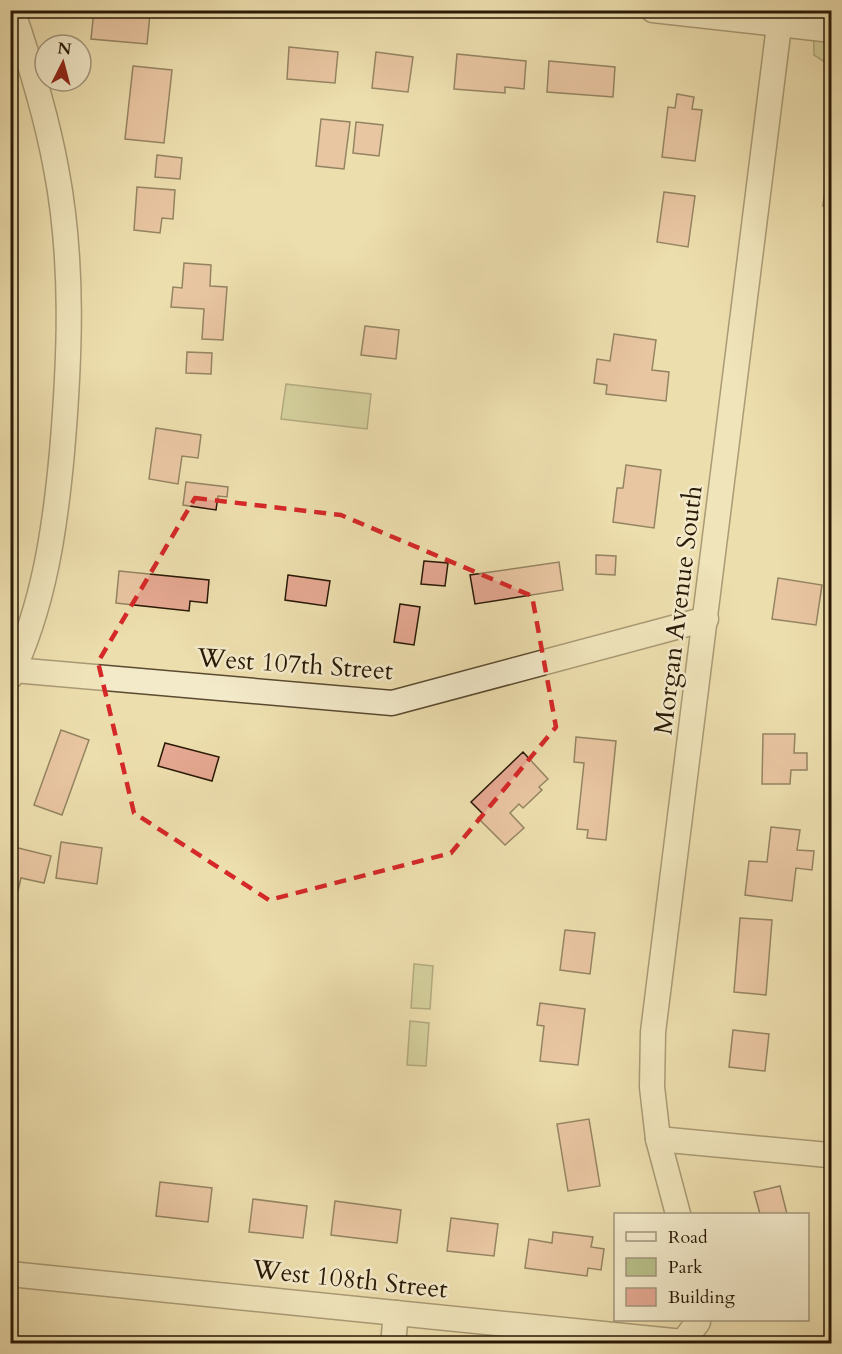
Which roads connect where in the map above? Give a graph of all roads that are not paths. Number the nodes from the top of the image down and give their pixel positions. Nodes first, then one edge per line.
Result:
1 (12, 10) edge
2 (653, 10) edge
3 (780, 17) edge
4 (831, 30) edge
5 (706, 619) junction
6 (12, 673) edge
7 (658, 1139) junction
8 (831, 1158) edge
9 (677, 1213) edge
10 (10, 1274) edge
11 (396, 1312) junction
12 (698, 1321) edge
13 (393, 1344) edge

1 - 6 street
2 - 3 street
3 - 4 street
3 - 5 street, Morgan Avenue South
5 - 6 street, West 107th Street
5 - 7 street, Morgan Avenue South
7 - 8 street
7 - 9 street, Morgan Avenue South
10 - 11 street, West 108th Street
11 - 12 street, West 108th Street
11 - 13 street

